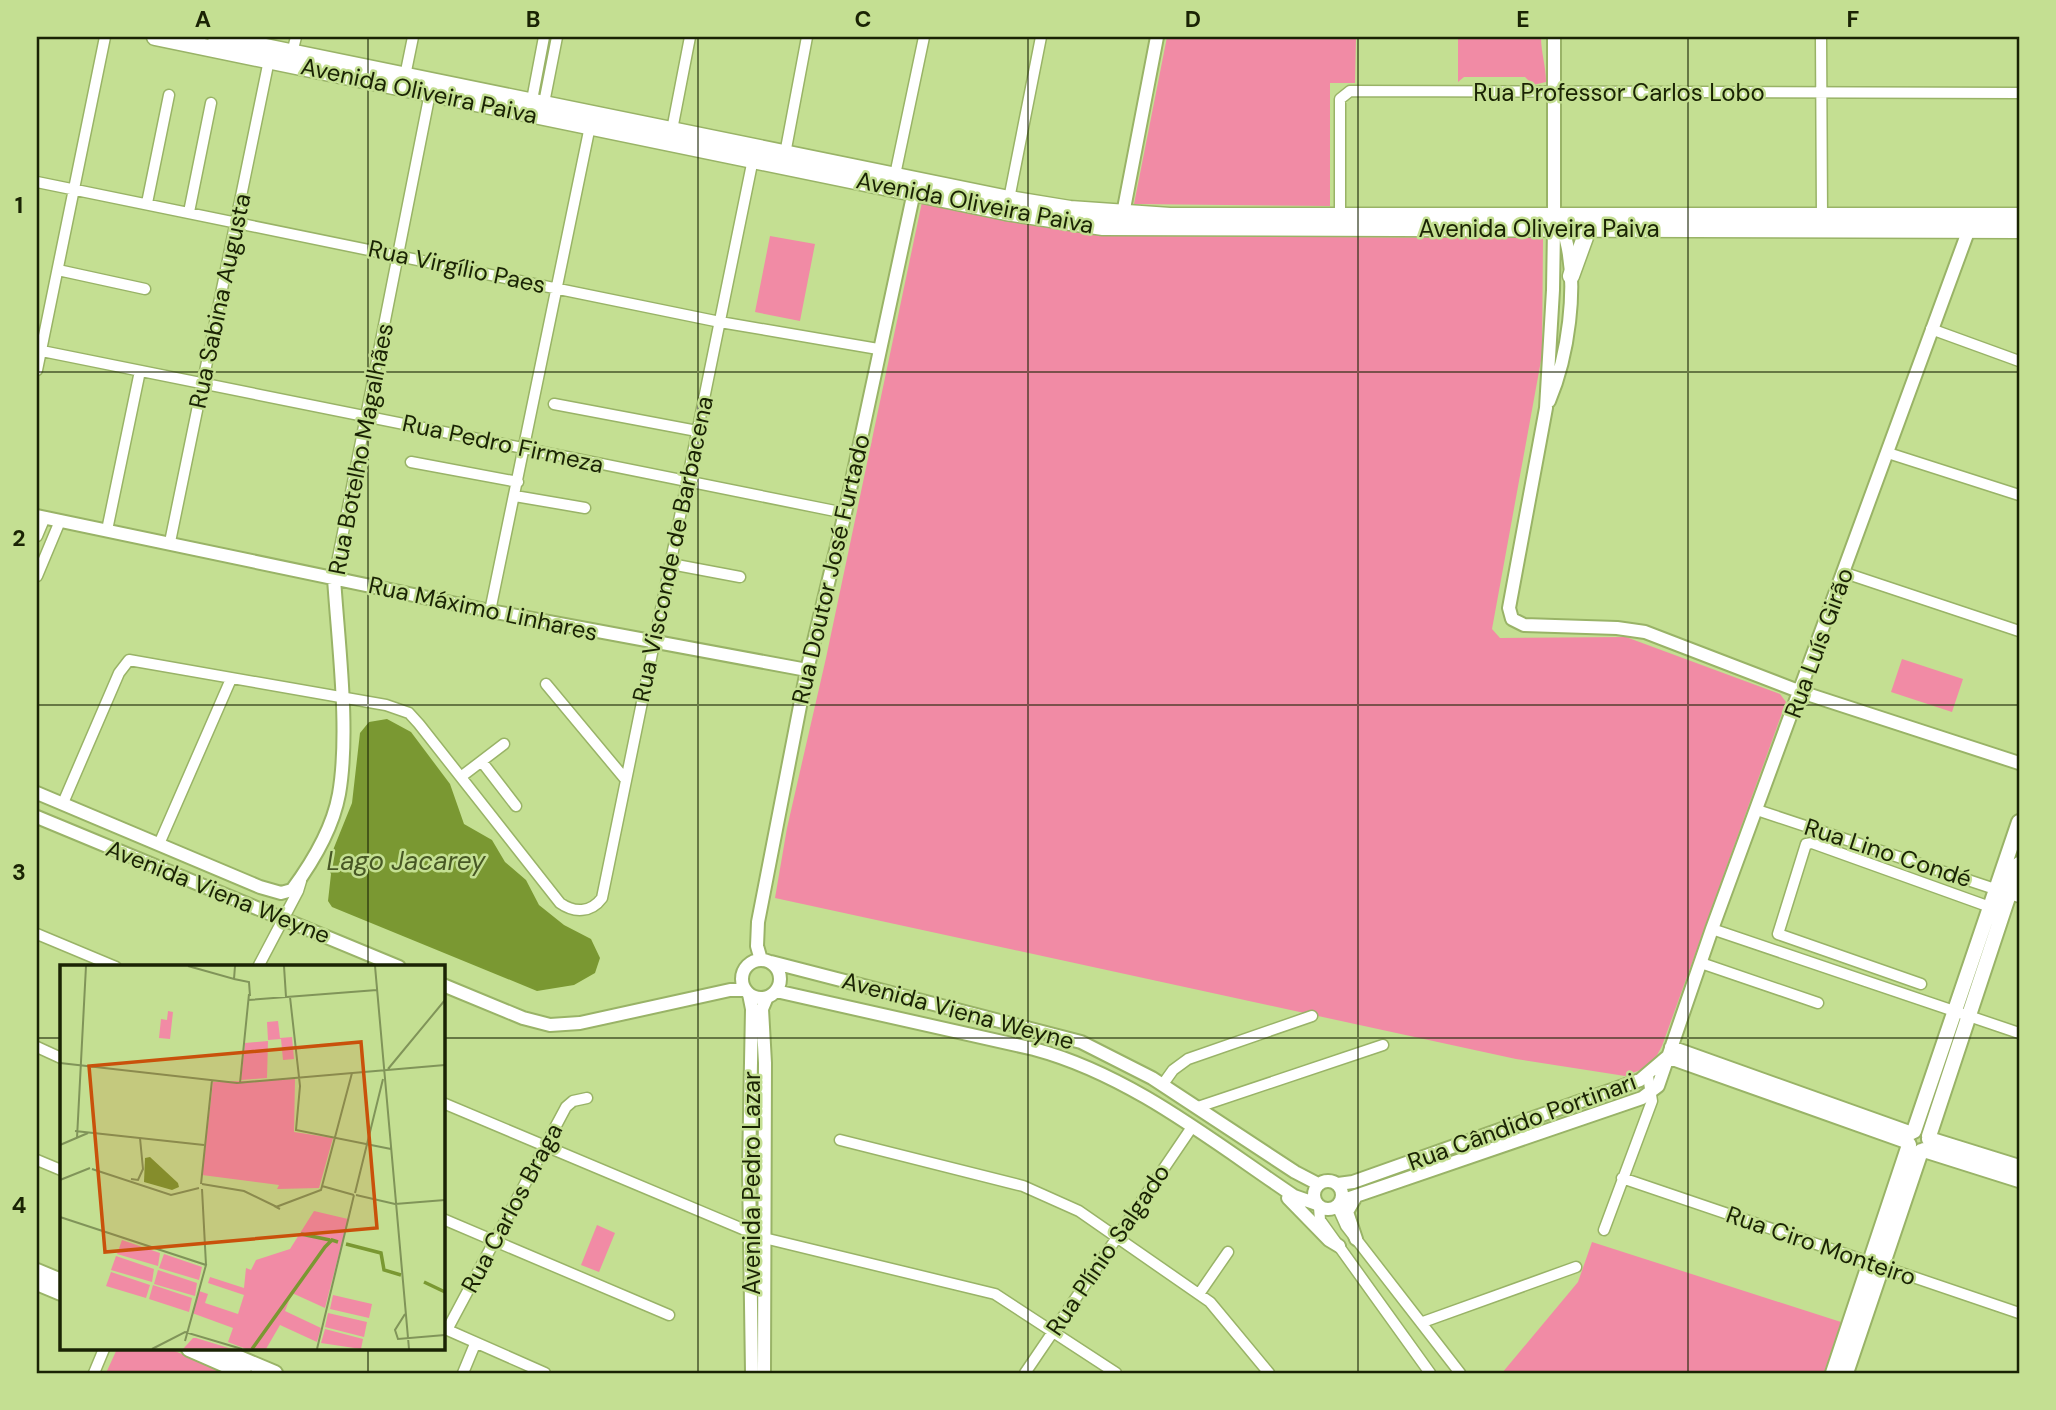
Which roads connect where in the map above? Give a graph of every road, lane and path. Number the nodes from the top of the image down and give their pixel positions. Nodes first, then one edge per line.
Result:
1 (105, 37) edge
2 (155, 37) edge
3 (216, 37) edge
4 (413, 37) edge
5 (544, 37) edge
6 (557, 37) edge
7 (690, 37) edge
8 (807, 37) edge
9 (923, 37) edge
10 (1041, 37) edge
11 (1157, 37) edge
12 (1554, 37) edge
13 (1822, 37) edge
14 (294, 45) edge
15 (269, 60) junction
16 (405, 76) junction
17 (1554, 92) junction
18 (430, 93) junction
19 (2019, 93) edge
20 (1822, 94) junction
21 (169, 95) dead end
22 (538, 102) junction
23 (212, 103) dead end
24 (590, 126) junction
25 (671, 135) junction
26 (785, 154) junction
27 (753, 159) junction
28 (895, 175) junction
29 (37, 182) edge
30 (915, 186) junction
31 (75, 189) junction
32 (1009, 199) junction
33 (147, 203) junction
34 (189, 212) junction
35 (1340, 216) junction
36 (2019, 216) edge
37 (1822, 217) junction
38 (237, 221) junction
39 (1122, 221) junction
40 (1556, 224) junction
41 (1588, 229) junction
42 (1969, 229) junction
43 (2019, 230) edge
44 (400, 255) junction
45 (58, 270) junction
46 (1571, 276) junction
47 (556, 288) junction
48 (145, 289) dead end
49 (1553, 290) junction
50 (1572, 294) junction
51 (720, 322) junction
52 (1931, 329) junction
53 (878, 349) junction
54 (39, 350) edge
55 (2019, 361) edge
56 (37, 370) edge
57 (140, 371) junction
58 (203, 384) junction
59 (554, 404) dead end
60 (1546, 408) junction
61 (365, 415) junction
62 (697, 431) junction
63 (524, 450) junction
64 (1888, 453) junction
65 (411, 462) dead end
66 (518, 482) junction
67 (687, 482) junction
68 (2019, 495) edge
69 (515, 496) junction
70 (585, 508) dead end
71 (845, 513) junction
72 (41, 517) edge
73 (61, 521) junction
74 (107, 530) junction
75 (37, 536) edge
76 (170, 542) junction
77 (671, 564) junction
78 (1845, 573) junction
79 (37, 576) edge
80 (740, 577) dead end
81 (334, 578) junction
82 (490, 611) junction
83 (2019, 631) edge
84 (654, 643) junction
85 (807, 670) junction
86 (231, 679) junction
87 (547, 684) dead end
88 (1801, 692) junction
89 (342, 699) junction
90 (504, 744) dead end
91 (482, 762) junction
92 (2019, 763) edge
93 (462, 776) junction
94 (626, 780) junction
95 (37, 793) edge
96 (63, 803) junction
97 (516, 806) dead end
98 (1757, 810) junction
99 (37, 817) edge
100 (2019, 822) edge
101 (159, 844) junction
102 (2019, 864) edge
103 (302, 877) junction
104 (2008, 893) edge
105 (1990, 907) junction
106 (283, 921) junction
107 (1713, 929) junction
108 (37, 934) edge
109 (766, 961) junction
110 (1701, 963) junction
111 (111, 965) edge
112 (259, 965) edge
113 (394, 965) edge
114 (1921, 984) dead end
115 (444, 985) edge
116 (747, 992) junction
117 (771, 994) junction
118 (1818, 1003) dead end
119 (1956, 1009) junction
120 (1971, 1015) junction
121 (1312, 1016) dead end
122 (2019, 1033) edge
123 (1383, 1045) dead end
124 (37, 1047) edge
125 (1669, 1052) junction
126 (60, 1058) edge
127 (1122, 1061) junction
128 (1648, 1076) junction
129 (1115, 1081) junction
130 (1158, 1081) junction
131 (1653, 1092) junction
132 (1140, 1095) junction
133 (587, 1098) dead end
134 (444, 1103) edge
135 (1198, 1107) junction
136 (1192, 1127) junction
137 (750, 1132) junction
138 (764, 1132) junction
139 (840, 1140) dead end
140 (1918, 1141) junction
141 (1465, 1143) junction
142 (546, 1146) junction
143 (1470, 1156) junction
144 (37, 1160) edge
145 (2019, 1167) edge
146 (60, 1170) edge
147 (1622, 1178) junction
148 (2019, 1180) edge
149 (1318, 1184) junction
150 (1339, 1184) junction
151 (1282, 1188) junction
152 (1355, 1198) junction
153 (1339, 1203) junction
154 (1318, 1205) junction
155 (444, 1219) edge
156 (1604, 1230) dead end
157 (750, 1233) junction
158 (764, 1238) junction
159 (1115, 1238) junction
160 (1356, 1239) junction
161 (493, 1240) junction
162 (1339, 1246) junction
163 (1228, 1252) dead end
164 (1876, 1265) junction
165 (1576, 1267) dead end
166 (37, 1271) edge
167 (60, 1281) edge
168 (37, 1283) edge
169 (60, 1293) edge
170 (1199, 1294) junction
171 (2019, 1313) edge
172 (669, 1315) dead end
173 (1423, 1322) junction
174 (758, 1323) junction
175 (445, 1329) edge
176 (1052, 1331) junction
177 (475, 1343) junction
178 (104, 1350) edge
179 (191, 1350) edge
180 (220, 1350) edge
181 (94, 1373) edge
182 (244, 1373) edge
183 (275, 1373) edge
184 (463, 1373) edge
185 (545, 1373) edge
186 (752, 1373) edge
187 (764, 1373) edge
188 (1025, 1373) edge
189 (1116, 1373) edge
190 (1269, 1373) edge
191 (1430, 1373) edge
192 (1460, 1373) edge
193 (1833, 1373) edge
194 (1846, 1373) edge

1 - 31 street
2 - 15 main road, Avenida Oliveira Paiva
3 - 14 main road, Avenida Oliveira Paiva
4 - 16 street
5 - 22 street
6 - 22 street
7 - 25 street
8 - 26 street
9 - 28 street
10 - 32 street
11 - 39 street
12 - 17 street
13 - 20 street
14 - 16 main road, Avenida Oliveira Paiva
15 - 18 main road, Avenida Oliveira Paiva
15 - 38 street, Rua Sabina Augusta
16 - 22 main road, Avenida Oliveira Paiva
17 - 20 street, Rua Professor Carlos Lobo
17 - 35 street, Rua Professor Carlos Lobo
17 - 40 street
18 - 24 main road, Avenida Oliveira Paiva
18 - 44 street, Rua Botelho Magalhães
19 - 20 street, Rua Professor Carlos Lobo
20 - 37 street
21 - 33 street
22 - 25 main road, Avenida Oliveira Paiva
23 - 34 street
24 - 25 main road, Avenida Oliveira Paiva
24 - 47 street
25 - 26 main road, Avenida Oliveira Paiva
25 - 27 main road, Avenida Oliveira Paiva
26 - 28 main road, Avenida Oliveira Paiva
27 - 30 main road, Avenida Oliveira Paiva
27 - 51 street, Rua Visconde de Barbacena
28 - 30 main road, Avenida Oliveira Paiva
29 - 31 street, Rua Virgílio Paes
30 - 32 main road, Avenida Oliveira Paiva
30 - 39 main road, Avenida Oliveira Paiva
30 - 53 street, Rua Doutor José Furtado
31 - 33 street, Rua Virgílio Paes
31 - 45 street
32 - 39 main road, Avenida Oliveira Paiva
33 - 34 street, Rua Virgílio Paes
34 - 38 street, Rua Virgílio Paes
35 - 39 main road, Avenida Oliveira Paiva
35 - 40 main road, Avenida Oliveira Paiva
36 - 37 main road, Avenida Oliveira Paiva
37 - 40 main road, Avenida Oliveira Paiva
38 - 44 street, Rua Virgílio Paes
38 - 58 street, Rua Sabina Augusta
39 - 40 main road, Avenida Oliveira Paiva
40 - 41 main road, Avenida Oliveira Paiva
40 - 46 street
40 - 49 street
41 - 42 main road, Avenida Oliveira Paiva
41 - 46 main road
42 - 43 main road, Avenida Oliveira Paiva
42 - 52 street, Rua Luís Girão
44 - 47 street, Rua Virgílio Paes
44 - 61 street, Rua Botelho Magalhães
45 - 48 street
45 - 54 street
46 - 50 street
47 - 51 street, Rua Virgílio Paes
47 - 63 street
49 - 50 street
49 - 60 street
50 - 60 street
51 - 53 street, Rua Virgílio Paes
51 - 62 street, Rua Visconde de Barbacena
52 - 55 street
52 - 64 street, Rua Luís Girão
53 - 71 street, Rua Doutor José Furtado
54 - 56 street
54 - 57 street, Rua Pedro Firmeza
57 - 58 street, Rua Pedro Firmeza
57 - 74 street
58 - 61 street, Rua Pedro Firmeza
58 - 76 street, Rua Sabina Augusta
59 - 62 street
60 - 88 street
61 - 63 street, Rua Pedro Firmeza
61 - 81 street, Rua Botelho Magalhães
62 - 67 street, Rua Visconde de Barbacena
63 - 66 street
63 - 67 street, Rua Pedro Firmeza
64 - 68 street
64 - 78 street, Rua Luís Girão
65 - 66 street
66 - 69 street
67 - 71 street, Rua Pedro Firmeza
67 - 77 street, Rua Visconde de Barbacena
69 - 70 street
69 - 82 street
71 - 85 street, Rua Doutor José Furtado
72 - 73 street, Rua Máximo Linhares
72 - 75 street
73 - 74 street, Rua Máximo Linhares
73 - 79 street
74 - 76 street, Rua Máximo Linhares
76 - 81 street, Rua Máximo Linhares
77 - 80 street
77 - 84 street, Rua Visconde de Barbacena
78 - 83 street
78 - 88 street, Rua Luís Girão
81 - 82 street, Rua Máximo Linhares
81 - 89 street, Rua Botelho Magalhães
82 - 84 street, Rua Máximo Linhares
84 - 85 street, Rua Máximo Linhares
84 - 94 street, Rua Visconde de Barbacena
85 - 109 street, Rua Doutor José Furtado
86 - 89 street
86 - 96 street
86 - 101 street
87 - 94 street
88 - 92 street
88 - 98 street, Rua Luís Girão
89 - 93 street
89 - 103 street, Rua Botelho Magalhães
90 - 91 street
91 - 93 street
91 - 97 street
93 - 94 street, Rua Visconde de Barbacena
95 - 96 street, Avenida Viena Weyne
96 - 101 street, Avenida Viena Weyne
98 - 104 street, Rua Lino Condé
98 - 107 street, Rua Luís Girão
99 - 106 street, Avenida Viena Weyne
100 - 104 main road
101 - 103 street, Avenida Viena Weyne
102 - 104 main road
103 - 106 street, Rua Botelho Magalhães
104 - 105 main road
104 - 120 main road
105 - 114 street
105 - 119 main road
106 - 112 street, Rua Botelho Magalhães
106 - 113 street, Avenida Viena Weyne
107 - 110 street, Rua Luís Girão
107 - 119 street
108 - 111 street
109 - 116 street
109 - 117 street
109 - 127 street, Avenida Viena Weyne
110 - 118 street
110 - 125 street, Rua Luís Girão
115 - 116 street
116 - 117 street
116 - 137 street, Avenida Pedro Lazar
117 - 129 street, Avenida Viena Weyne
117 - 138 street, Avenida Pedro Lazar
119 - 120 street
119 - 140 main road
120 - 122 street
120 - 140 main road
121 - 130 street
123 - 135 street
124 - 126 street
125 - 128 street, Rua Cândido Portinari
125 - 131 street, Rua Cândido Portinari
125 - 140 street
127 - 129 street
127 - 130 street, Avenida Viena Weyne
128 - 131 street
128 - 141 street, Rua Cândido Portinari
129 - 132 street, Avenida Viena Weyne
130 - 132 street
130 - 135 street, Avenida Viena Weyne
131 - 143 street, Rua Cândido Portinari
131 - 147 street
132 - 136 street, Avenida Viena Weyne
133 - 142 street, Rua Carlos Braga
134 - 142 street
135 - 149 street, Avenida Viena Weyne
136 - 151 street, Avenida Viena Weyne
136 - 159 street, Rua Plínio Salgado
137 - 138 street
137 - 157 street, Avenida Pedro Lazar
138 - 158 street, Avenida Pedro Lazar
139 - 159 street
140 - 145 main road
140 - 148 main road
140 - 164 main road
141 - 143 street
141 - 150 street, Rua Cândido Portinari
142 - 157 street
142 - 161 street, Rua Carlos Braga
143 - 152 street, Rua Cândido Portinari
144 - 146 street
147 - 156 street
147 - 164 street, Rua Ciro Monteiro
149 - 150 street
149 - 154 street
150 - 153 street
151 - 154 street, Avenida Viena Weyne
151 - 162 street
152 - 153 street, Rua Cândido Portinari
152 - 160 street
153 - 154 street
153 - 160 street
154 - 162 street
155 - 161 street
157 - 158 street
157 - 174 street, Avenida Pedro Lazar
158 - 174 street, Avenida Pedro Lazar
158 - 176 street
159 - 170 street
159 - 176 street, Rua Plínio Salgado
160 - 173 street
161 - 172 street
161 - 175 street, Rua Carlos Braga
162 - 191 street
163 - 170 street
164 - 171 street, Rua Ciro Monteiro
164 - 193 main road
164 - 194 main road
165 - 173 street
166 - 167 main road
168 - 169 main road
170 - 190 street
173 - 192 street
174 - 186 street, Avenida Pedro Lazar
174 - 187 street, Avenida Pedro Lazar
175 - 177 street
176 - 188 street, Rua Plínio Salgado
176 - 189 street
177 - 184 street
177 - 185 street
178 - 181 street
179 - 182 main road
180 - 183 main road

